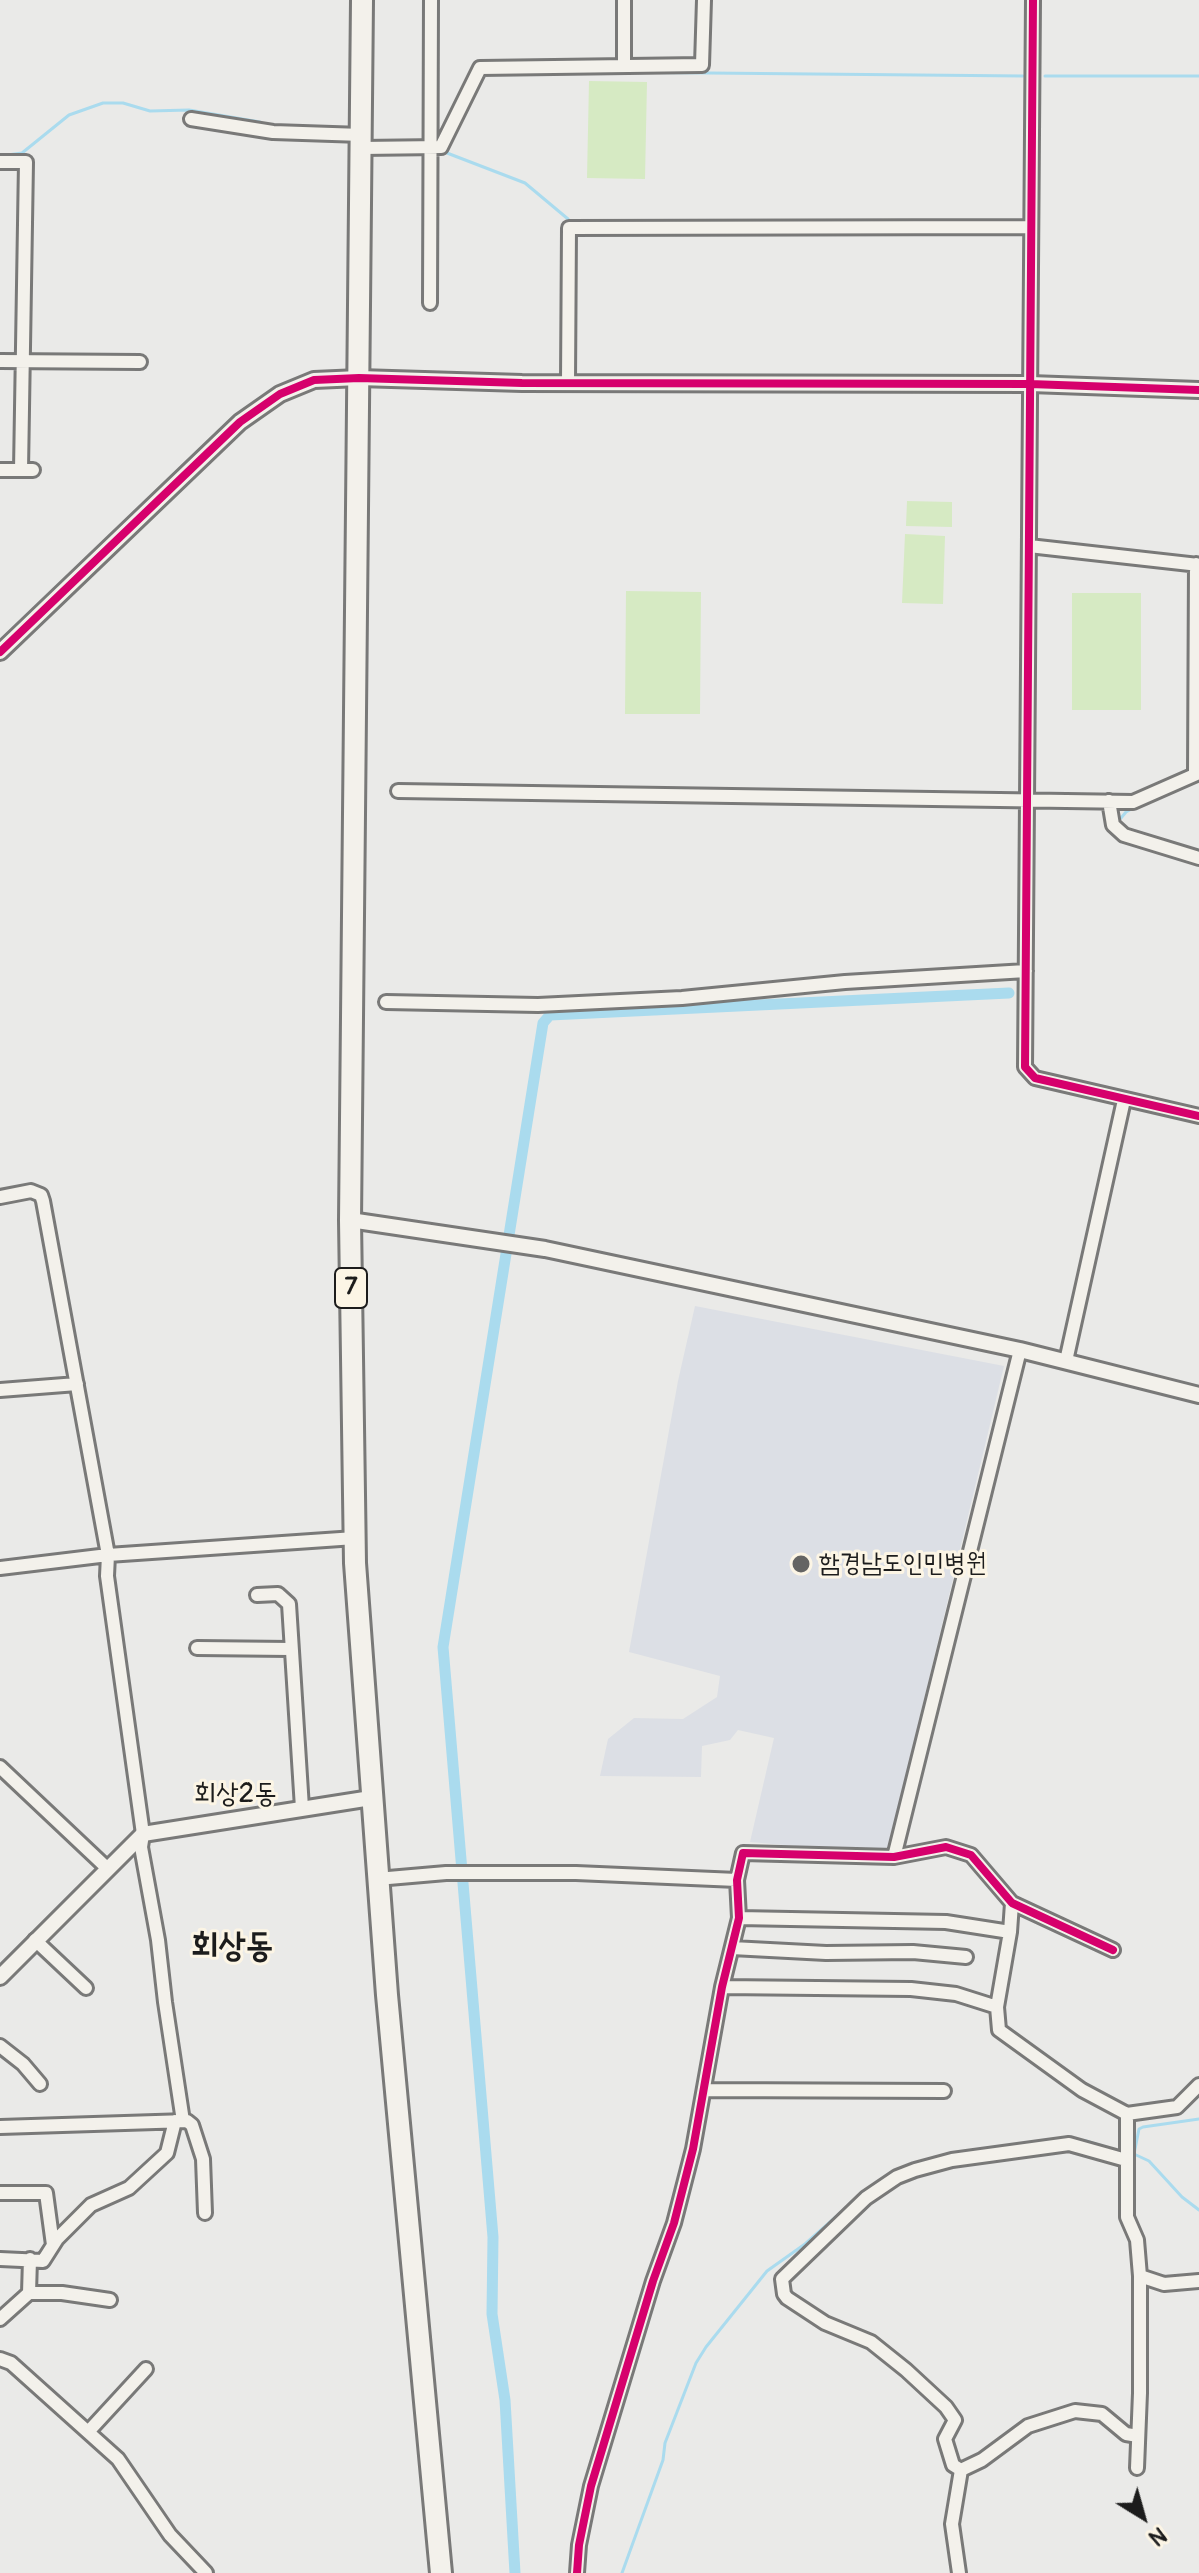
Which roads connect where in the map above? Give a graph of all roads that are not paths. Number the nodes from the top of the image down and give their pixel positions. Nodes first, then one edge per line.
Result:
1 (362, 0) edge
2 (431, 0) edge
3 (624, 0) edge
4 (704, 0) edge
5 (1033, 0) edge
6 (624, 66) junction
7 (191, 119) dead end
8 (362, 142) junction
9 (431, 147) junction
10 (0, 162) edge
11 (1030, 227) junction
12 (430, 303) dead end
13 (0, 361) edge
14 (24, 362) junction
15 (140, 362) dead end
16 (359, 378) junction
17 (568, 381) junction
18 (1030, 384) junction
19 (1199, 390) edge
20 (0, 470) edge
21 (1029, 546) junction
22 (1197, 564) edge
23 (0, 652) edge
24 (1197, 774) edge
25 (398, 791) dead end
26 (1026, 799) junction
27 (1109, 801) junction
28 (1199, 858) edge
29 (1026, 971) junction
30 (386, 1002) dead end
31 (1124, 1100) junction
32 (1199, 1116) edge
33 (0, 1197) edge
34 (350, 1220) junction
35 (1020, 1350) junction
36 (1066, 1361) junction
37 (77, 1384) junction
38 (0, 1390) edge
39 (1199, 1395) edge
40 (355, 1538) junction
41 (108, 1555) junction
42 (0, 1568) edge
43 (257, 1595) dead end
44 (197, 1648) dead end
45 (290, 1649) junction
46 (0, 1767) edge
47 (371, 1798) junction
48 (302, 1808) junction
49 (143, 1834) junction
50 (894, 1857) junction
51 (108, 1869) junction
52 (377, 1879) junction
53 (737, 1880) junction
54 (1012, 1903) junction
55 (739, 1918) junction
56 (1010, 1932) junction
57 (35, 1940) junction
58 (732, 1948) junction
59 (1113, 1950) dead end
60 (966, 1957) dead end
61 (0, 1977) edge
62 (722, 1987) junction
63 (86, 1988) dead end
64 (997, 2007) junction
65 (0, 2046) edge
66 (40, 2084) dead end
67 (1199, 2085) edge
68 (705, 2090) junction
69 (944, 2091) dead end
70 (1127, 2114) junction
71 (179, 2121) junction
72 (0, 2127) edge
73 (1126, 2160) junction
74 (0, 2193) edge
75 (205, 2213) dead end
76 (53, 2245) junction
77 (0, 2259) edge
78 (30, 2259) junction
79 (1140, 2276) junction
80 (1199, 2281) edge
81 (29, 2293) junction
82 (110, 2300) dead end
83 (0, 2319) edge
84 (0, 2359) edge
85 (146, 2369) dead end
86 (88, 2432) junction
87 (1138, 2436) junction
88 (1137, 2468) dead end
89 (961, 2470) junction
90 (206, 2573) edge
91 (441, 2573) edge
92 (577, 2573) edge
93 (959, 2573) edge

1 - 8 highway, 7
2 - 9 street
3 - 6 street
4 - 6 street
5 - 11 street
6 - 9 street
7 - 8 street
8 - 9 street
8 - 16 highway, 7
9 - 12 street
10 - 14 street
11 - 17 street
11 - 18 street
13 - 14 street
14 - 15 street
14 - 20 street
16 - 17 street
16 - 23 street
16 - 34 highway, 7
17 - 18 street
18 - 19 street
18 - 21 street
21 - 22 street
21 - 26 street
22 - 24 street
24 - 27 street
25 - 26 street
26 - 27 street
26 - 29 street
27 - 28 street
29 - 30 street
29 - 31 street
31 - 32 street
31 - 36 street
33 - 37 street
34 - 35 street
34 - 40 highway, 7
35 - 36 street
35 - 50 street
36 - 39 street
37 - 38 street
37 - 41 street
40 - 41 street
40 - 47 highway, 7
41 - 42 street
41 - 49 street
43 - 45 street
44 - 45 street
45 - 48 street
46 - 51 street
47 - 48 street
47 - 52 highway, 7
48 - 49 street
49 - 51 street
49 - 71 street
50 - 53 street
50 - 54 street
51 - 57 street
52 - 53 street
52 - 91 highway, 7
53 - 55 street
54 - 56 street
54 - 59 street
55 - 56 street
55 - 58 street
56 - 64 street
57 - 61 street
57 - 63 street
58 - 60 street
58 - 62 street
62 - 64 street
62 - 68 street
64 - 70 street
65 - 66 street
67 - 70 street
68 - 69 street
68 - 92 street
70 - 73 street
71 - 72 street
71 - 75 street
71 - 76 street
73 - 79 street
73 - 89 street
74 - 76 street
76 - 78 street
77 - 78 street
78 - 81 street
79 - 80 street
79 - 87 street
81 - 82 street
81 - 83 street
84 - 86 street
85 - 86 street
86 - 90 street
87 - 88 street
87 - 89 street
89 - 93 street

